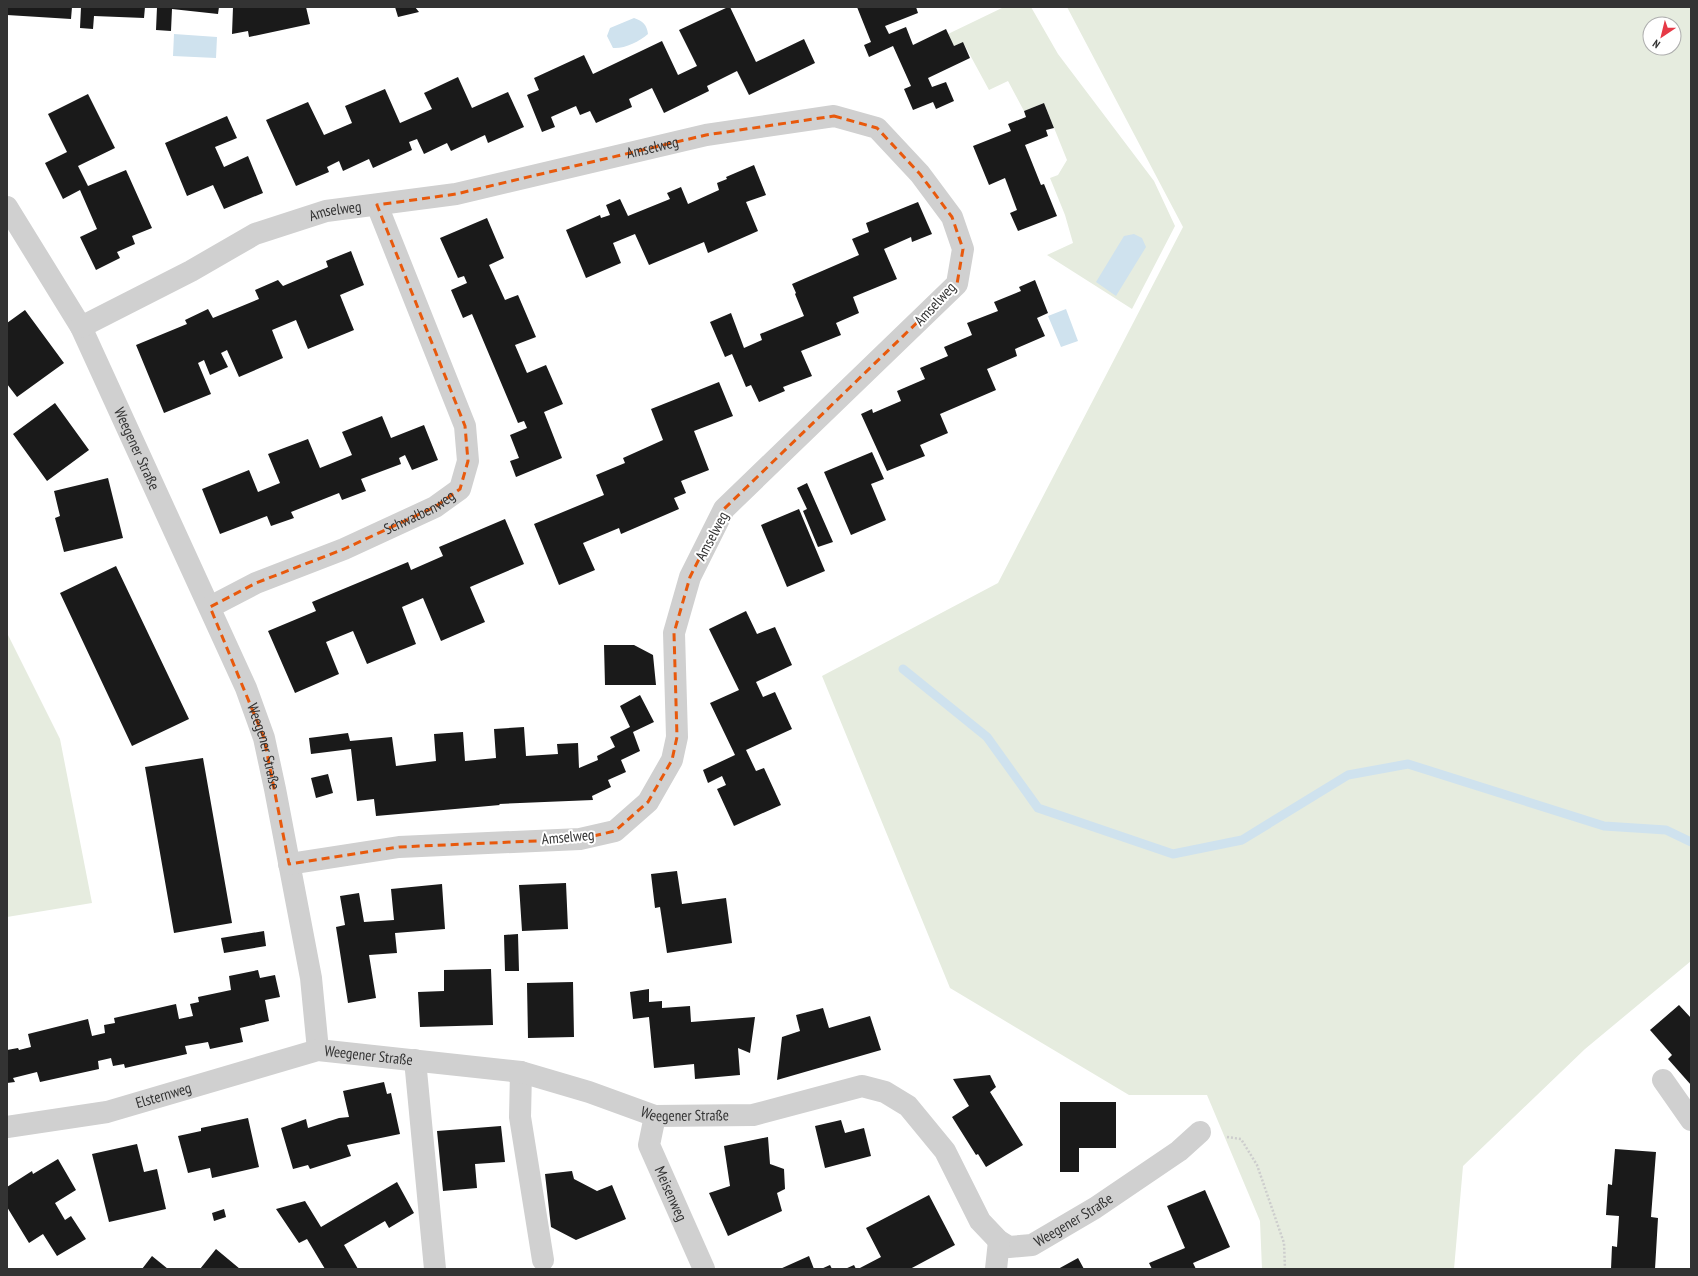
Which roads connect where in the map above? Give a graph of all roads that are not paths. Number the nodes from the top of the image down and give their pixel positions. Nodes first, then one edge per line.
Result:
1 (377, 205) junction
2 (7, 207) edge
3 (81, 327) junction
4 (210, 607) junction
5 (289, 864) junction
6 (318, 1050) junction
7 (415, 1060) junction
8 (521, 1072) junction
9 (1663, 1080) dead end
10 (655, 1116) junction
11 (1691, 1120) edge
12 (7, 1127) edge
13 (1200, 1132) road end
14 (999, 1241) junction
15 (543, 1260) dead end
16 (435, 1269) edge
17 (704, 1269) edge
18 (996, 1269) edge

1 - 3 street, Amselweg
1 - 4 street, Schwalbenweg
1 - 5 street, Amselweg
2 - 3 street, Weegener Straße
3 - 4 street, Weegener Straße
4 - 5 street, Weegener Straße
5 - 6 street, Weegener Straße
6 - 7 street, Weegener Straße
6 - 12 street, Elsternweg
7 - 8 street, Weegener Straße
7 - 16 street
8 - 10 street, Weegener Straße
8 - 15 street
9 - 11 street
10 - 14 street, Weegener Straße
10 - 17 street, Meisenweg
13 - 14 street, Weegener Straße
14 - 18 street

